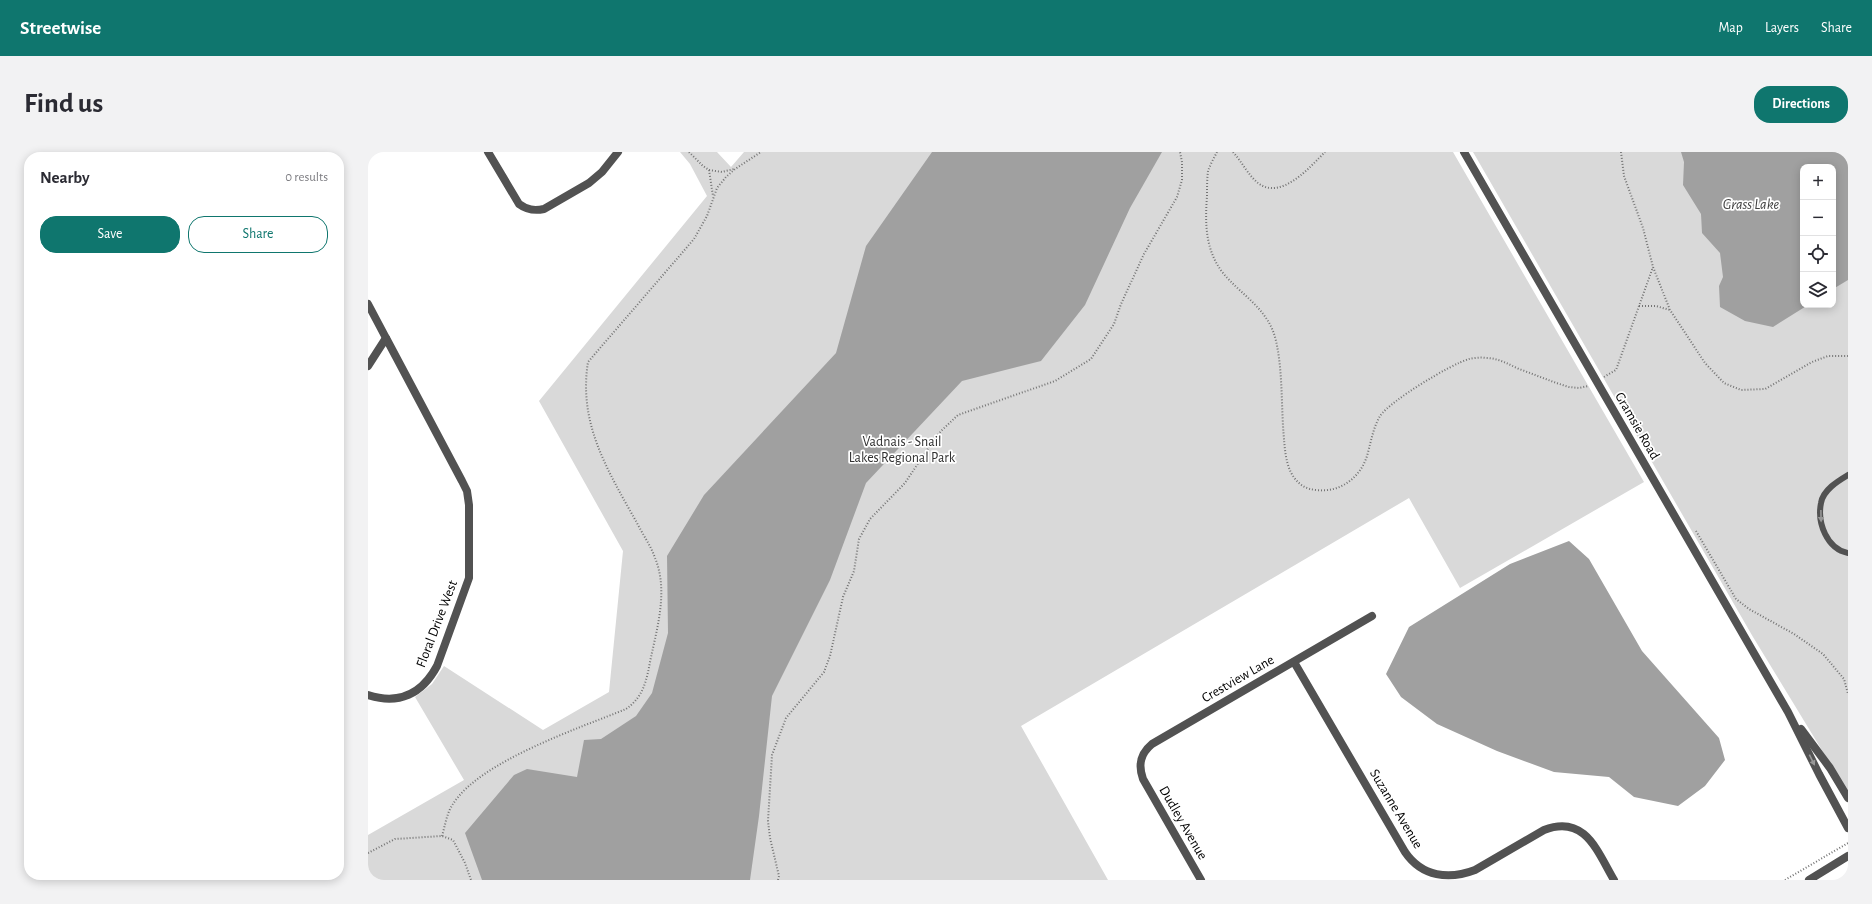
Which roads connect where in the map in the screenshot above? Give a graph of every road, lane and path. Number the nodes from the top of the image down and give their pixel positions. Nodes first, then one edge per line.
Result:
1 (488, 152) edge
2 (618, 152) edge
3 (689, 152) edge
4 (761, 152) edge
5 (1180, 152) edge
6 (1217, 152) edge
7 (1233, 152) edge
8 (1325, 152) edge
9 (1464, 152) edge
10 (1621, 152) edge
11 (735, 169) junction
12 (709, 170) junction
13 (713, 197) junction
14 (1653, 267) junction
15 (368, 304) edge
16 (1639, 306) junction
17 (1670, 310) junction
18 (386, 338) junction
19 (1848, 356) edge
20 (368, 366) edge
21 (1608, 384) dead end
22 (1588, 386) dead end
23 (1848, 475) edge
24 (1692, 525) dead end
25 (1848, 553) edge
26 (1372, 616) dead end
27 (1294, 662) junction
28 (1848, 694) edge
29 (368, 695) edge
30 (1788, 712) junction
31 (1143, 779) joint
32 (1848, 798) edge
33 (1848, 828) edge
34 (442, 836) junction
35 (1848, 843) edge
36 (368, 853) edge
37 (1848, 856) edge
38 (471, 880) edge
39 (778, 880) edge
40 (1201, 880) edge
41 (1614, 880) edge
42 (1785, 880) edge
43 (1809, 880) edge

1 - 2 street
3 - 12 path
4 - 11 path
5 - 39 path
6 - 22 path
7 - 8 path
9 - 30 street, Gramsie Road
10 - 14 path
11 - 12 path
11 - 13 path
12 - 13 path
13 - 34 path
14 - 16 path
14 - 17 path
15 - 18 street, Floral Drive West
16 - 17 path
16 - 21 path
17 - 19 path
18 - 20 street
18 - 29 street, Floral Drive West
23 -> 25 lane
24 - 28 path
26 - 27 street, Crestview Lane
27 - 31 street, Crestview Lane
27 - 41 street, Suzanne Avenue
30 - 32 street, Gramsie Road
30 -> 33 street, Gramsie Road
31 - 40 street, Dudley Avenue
34 - 36 path
34 - 38 path
35 - 42 path
37 - 43 street

